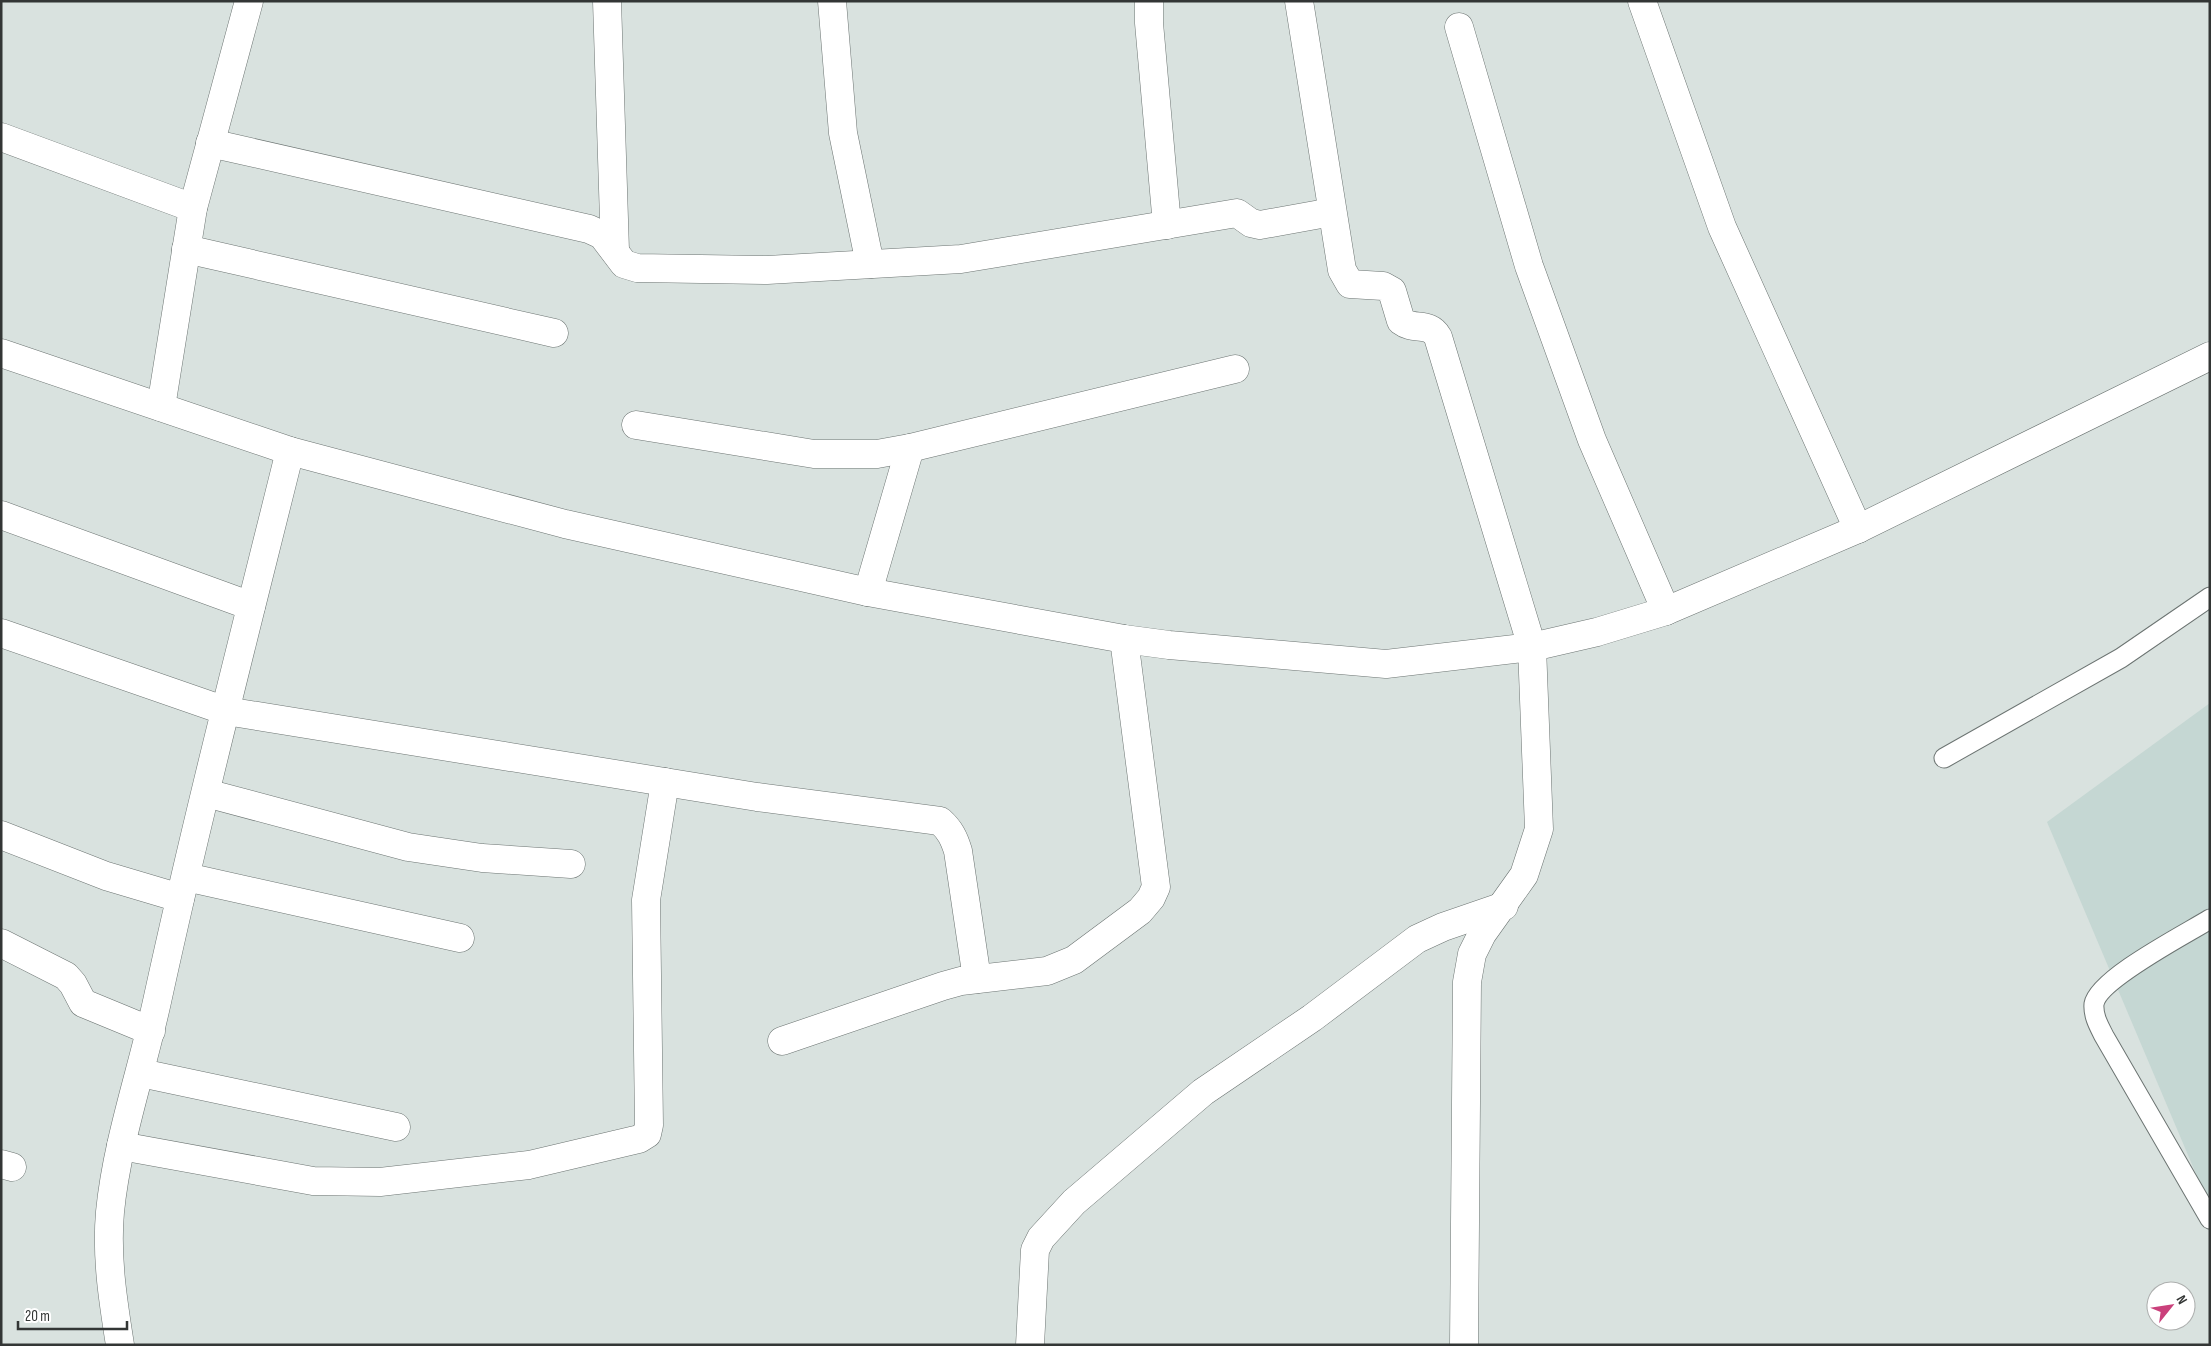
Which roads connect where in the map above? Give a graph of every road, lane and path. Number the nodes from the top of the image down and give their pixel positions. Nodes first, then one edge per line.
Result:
1 (249, 1) edge
2 (607, 1) edge
3 (832, 1) edge
4 (1149, 1) edge
5 (1299, 1) edge
6 (1642, 1) edge
7 (1460, 27) dead end
8 (1, 137) edge
9 (210, 143) junction
10 (193, 208) junction
11 (1332, 212) junction
12 (1166, 225) junction
13 (186, 249) junction
14 (615, 250) junction
15 (870, 264) junction
16 (554, 333) dead end
17 (1, 353) edge
18 (2210, 356) edge
19 (1235, 369) dead end
20 (160, 407) junction
21 (636, 424) dead end
22 (910, 448) junction
23 (290, 451) junction
24 (1, 515) edge
25 (1858, 529) junction
26 (868, 592) junction
27 (2210, 597) edge
28 (251, 606) junction
29 (1666, 611) junction
30 (1, 633) edge
31 (1124, 639) junction
32 (1532, 647) junction
33 (226, 711) junction
34 (1944, 758) dead end
35 (665, 782) junction
36 (206, 793) junction
37 (1, 835) edge
38 (571, 864) dead end
39 (183, 888) junction
40 (1504, 906) junction
41 (2210, 920) edge
42 (460, 938) dead end
43 (1, 942) edge
44 (977, 979) junction
45 (151, 1031) junction
46 (782, 1040) dead end
47 (141, 1073) junction
48 (396, 1127) dead end
49 (121, 1146) junction
50 (2210, 1219) edge
51 (120, 1345) edge
52 (1030, 1345) edge
53 (1464, 1345) edge

1 - 9 street
2 - 14 street
3 - 15 street
4 - 12 street
5 - 11 street
6 - 25 street
7 - 29 street
8 - 10 street
9 - 10 street
9 - 14 street
10 - 13 street
11 - 12 street
11 - 32 street
12 - 15 street
13 - 16 street
13 - 20 street
14 - 15 street
17 - 20 street
18 - 25 street
19 - 22 street
20 - 23 street
21 - 22 street
22 - 26 street
23 - 26 street
23 - 28 street
24 - 28 street
25 - 29 street
26 - 31 street
27 - 34 lane
28 - 33 street
29 - 32 street
30 - 33 street
31 - 32 street
31 - 44 street
32 - 40 street
33 - 35 street
33 - 36 street
35 - 44 street
35 - 49 street
36 - 38 street
36 - 39 street
37 - 39 street
39 - 42 street
39 - 45 street
40 - 52 street
40 - 53 street
41 - 50 lane
43 - 45 street
44 - 46 street
45 - 47 street
47 - 48 street
47 - 49 street
49 - 51 street

